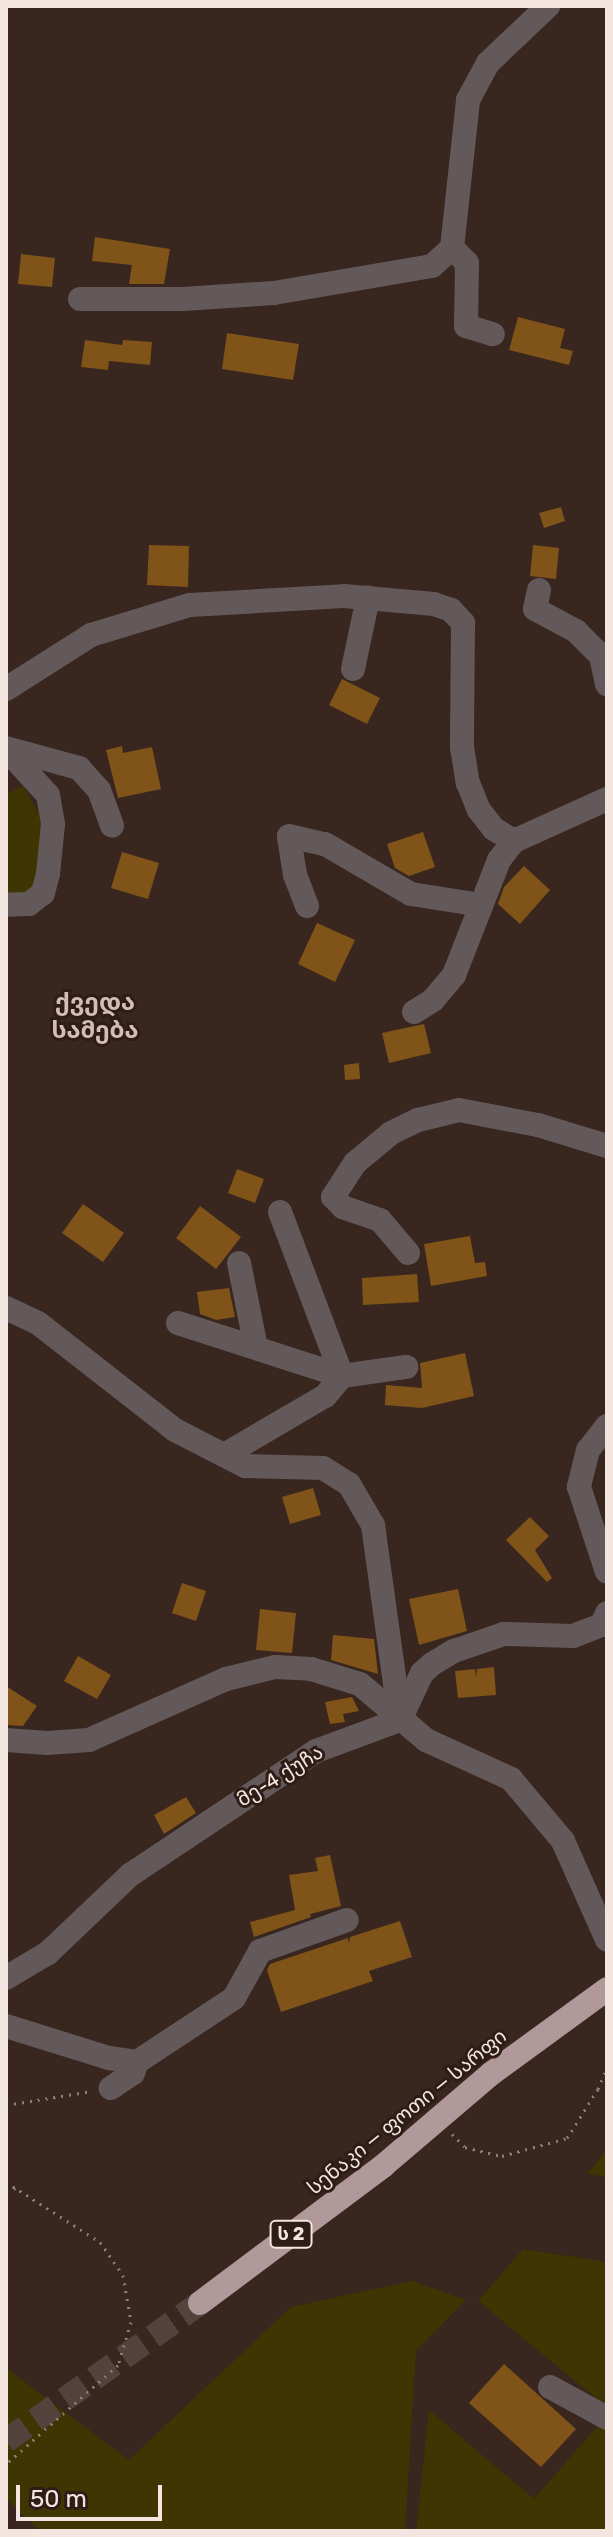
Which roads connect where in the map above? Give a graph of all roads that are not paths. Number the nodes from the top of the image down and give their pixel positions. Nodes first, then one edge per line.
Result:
1 (548, 6) edge
2 (452, 248) junction
3 (80, 299) dead end
4 (493, 334) dead end
5 (539, 590) dead end
6 (368, 598) junction
7 (353, 669) dead end
8 (607, 684) edge
9 (6, 689) edge
10 (6, 749) edge
11 (607, 799) edge
12 (112, 826) dead end
13 (514, 841) junction
14 (6, 905) edge
15 (481, 905) junction
16 (307, 906) dead end
17 (414, 1012) dead end
18 (607, 1146) edge
19 (280, 1212) dead end
20 (408, 1253) dead end
21 (239, 1263) dead end
22 (6, 1308) edge
23 (178, 1323) dead end
24 (256, 1347) junction
25 (406, 1367) dead end
26 (342, 1376) junction
27 (607, 1426) edge
28 (224, 1455) junction
29 (607, 1572) edge
30 (607, 1613) edge
31 (400, 1720) junction
32 (6, 1740) edge
33 (602, 1912) edge
34 (347, 1920) dead end
35 (607, 1940) edge
36 (6, 1978) edge
37 (607, 1989) edge
38 (6, 2026) edge
39 (137, 2062) junction
40 (111, 2088) road end
41 (200, 2303) tunnel mouth
42 (550, 2387) dead end
43 (607, 2418) edge

1 - 2 street
2 - 3 street
2 - 4 street
5 - 8 street
6 - 7 street
6 - 9 street
6 - 13 street
10 - 12 street
10 - 14 street
11 - 13 street
13 - 15 street
15 - 16 street
15 - 17 street
18 - 20 street
19 - 26 street
21 - 24 street
22 - 28 street
23 - 24 street
24 - 26 street
25 - 26 street
26 - 28 street
27 - 29 street
28 - 31 street
30 - 31 street
31 - 32 street
31 - 33 street
31 - 36 street, მე-4 ქუჩა
33 - 35 street
34 - 39 street
37 - 41 highway, სენაკი — ფოთი — სარფი / ს 2
38 - 39 street
39 - 40 street
42 - 43 street

